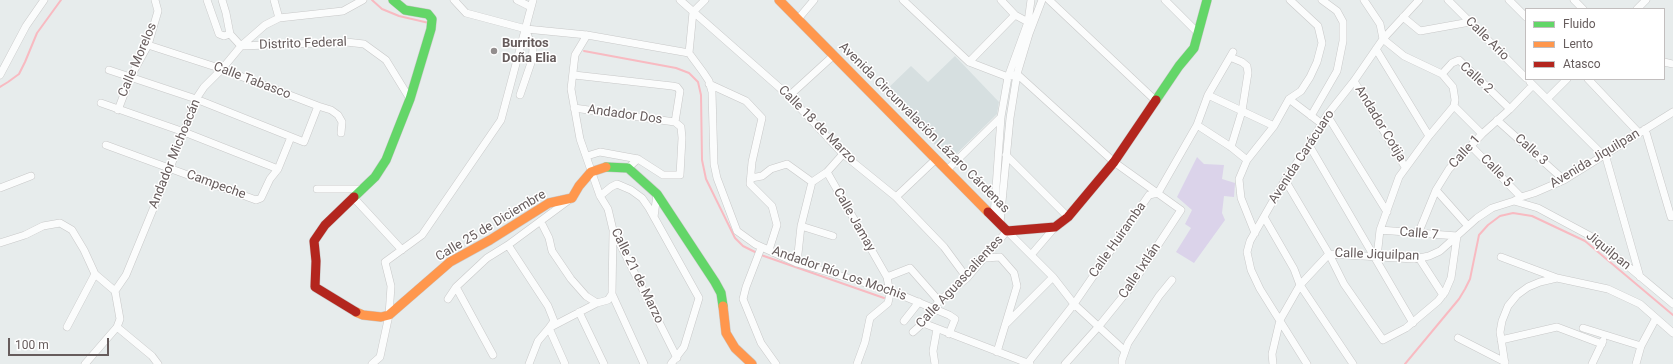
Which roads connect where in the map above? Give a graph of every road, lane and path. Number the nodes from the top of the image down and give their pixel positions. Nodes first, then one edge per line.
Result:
1 (44, 0) edge
2 (155, 0) edge
3 (207, 0) edge
4 (222, 0) edge
5 (274, 0) edge
6 (393, 0) edge
7 (454, 0) edge
8 (518, 0) edge
9 (680, 0) edge
10 (705, 0) edge
11 (779, 0) edge
12 (814, 0) edge
13 (903, 0) edge
14 (1001, 0) edge
15 (1030, 0) edge
16 (1042, 0) edge
17 (1049, 0) edge
18 (1165, 0) edge
19 (1207, 0) edge
20 (1290, 0) edge
21 (1322, 0) edge
22 (1364, 0) edge
23 (1419, 0) edge
24 (1448, 0) edge
25 (1574, 0) edge
26 (361, 1) edge
27 (1514, 2) edge
28 (532, 4) edge
29 (1582, 8) edge
30 (693, 12) junction
31 (1015, 15) junction
32 (1525, 15) edge
33 (1403, 17) junction
34 (279, 18) junction
35 (798, 19) junction
36 (1028, 22) junction
37 (1470, 22) junction
38 (526, 29) junction
39 (1198, 33) junction
40 (230, 34) junction
41 (587, 36) junction
42 (1383, 39) junction
43 (148, 45) junction
44 (241, 46) junction
45 (1376, 49) junction
46 (689, 53) junction
47 (834, 55) junction
48 (969, 62) junction
49 (222, 69) junction
50 (109, 70) dead end
51 (1017, 74) junction
52 (1442, 74) junction
53 (0, 75) edge
54 (574, 75) junction
55 (131, 76) junction
56 (1008, 77) junction
57 (1525, 77) edge
58 (1528, 80) edge
59 (1566, 80) edge
60 (1589, 80) edge
61 (1354, 81) junction
62 (709, 84) junction
63 (1533, 85) junction
64 (520, 95) dead end
65 (1208, 95) junction
66 (789, 96) junction
67 (196, 99) junction
68 (410, 99) junction
69 (1289, 99) junction
70 (1547, 99) junction
71 (1156, 101) junction
72 (101, 103) dead end
73 (318, 106) junction
74 (1454, 106) junction
75 (574, 108) junction
76 (1510, 109) junction
77 (118, 110) junction
78 (1242, 111) junction
79 (1673, 112) edge
80 (1327, 115) junction
81 (1311, 116) junction
82 (1001, 117) junction
83 (1497, 120) junction
84 (675, 122) junction
85 (1322, 124) junction
86 (1197, 125) junction
87 (1274, 126) junction
88 (1642, 131) junction
89 (184, 132) junction
90 (341, 133) dead end
91 (1482, 134) junction
92 (1429, 136) junction
93 (291, 137) junction
94 (106, 145) dead end
95 (1309, 146) junction
96 (1471, 146) junction
97 (1231, 147) junction
98 (843, 154) junction
99 (1006, 155) junction
100 (1604, 155) junction
101 (587, 156) junction
102 (638, 159) junction
103 (936, 159) junction
104 (1247, 160) junction
105 (1114, 162) junction
106 (1405, 167) junction
107 (170, 168) junction
108 (628, 168) junction
109 (278, 169) junction
110 (947, 170) junction
111 (592, 172) junction
112 (826, 172) junction
113 (30, 176) dead end
114 (751, 178) junction
115 (1285, 180) junction
116 (1564, 180) junction
117 (812, 182) junction
118 (0, 188) edge
119 (317, 189) dead end
120 (362, 189) junction
121 (1436, 190) junction
122 (1158, 193) junction
123 (657, 194) junction
124 (600, 196) junction
125 (353, 197) junction
126 (896, 197) junction
127 (572, 198) junction
128 (1518, 199) junction
129 (1387, 212) junction
130 (1672, 216) edge
131 (1068, 217) junction
132 (1264, 217) junction
133 (654, 218) junction
134 (997, 220) junction
135 (541, 222) junction
136 (801, 226) junction
137 (1468, 226) junction
138 (1055, 227) junction
139 (613, 230) junction
140 (1380, 230) junction
141 (1007, 231) junction
142 (1255, 233) junction
143 (1418, 234) junction
144 (833, 236) dead end
145 (1457, 236) junction
146 (0, 244) edge
147 (508, 245) junction
148 (761, 249) junction
149 (402, 250) junction
150 (769, 250) junction
151 (1329, 254) junction
152 (1031, 255) junction
153 (1376, 257) junction
154 (1500, 257) dead end
155 (985, 258) junction
156 (1419, 258) junction
157 (798, 263) junction
158 (95, 274) junction
159 (887, 277) junction
160 (967, 278) junction
161 (1053, 278) junction
162 (1557, 278) junction
163 (1640, 278) junction
164 (1172, 280) dead end
165 (1300, 285) junction
166 (456, 287) junction
167 (889, 290) junction
168 (115, 291) junction
169 (612, 294) junction
170 (1443, 294) junction
171 (448, 299) dead end
172 (939, 301) junction
173 (919, 302) junction
174 (597, 303) junction
175 (1074, 304) junction
176 (1673, 304) edge
177 (933, 308) junction
178 (579, 312) junction
179 (389, 315) junction
180 (1656, 318) junction
181 (1280, 320) junction
182 (904, 321) dead end
183 (923, 323) junction
184 (1413, 323) junction
185 (1005, 324) junction
186 (1099, 326) junction
187 (67, 327) dead end
188 (117, 327) junction
189 (549, 328) junction
190 (937, 328) junction
191 (1582, 328) dead end
192 (913, 332) dead end
193 (1673, 333) edge
194 (949, 334) junction
195 (1605, 335) junction
196 (1458, 338) dead end
197 (1501, 340) junction
198 (1602, 344) junction
199 (1640, 346) junction
200 (1125, 351) junction
201 (997, 352) junction
202 (493, 355) dead end
203 (677, 358) junction
204 (86, 362) edge
205 (1122, 362) edge
206 (1505, 363) edge
207 (94, 364) edge
208 (158, 364) edge
209 (372, 364) edge
210 (529, 364) edge
211 (565, 364) edge
212 (604, 364) edge
213 (644, 364) edge
214 (671, 364) edge
215 (752, 364) edge
216 (776, 364) edge
217 (857, 364) edge
218 (935, 364) edge
219 (1028, 364) edge
220 (1065, 364) edge
221 (1272, 364) edge
222 (1307, 364) edge
223 (1353, 364) edge
224 (1591, 364) edge
225 (1636, 364) edge

1 - 53 street
2 - 43 street, Calle Morelos
3 - 40 street
4 - 40 street
5 - 34 street
6 - 68 street
7 - 38 street
8 - 28 street
9 - 30 street, Calle 18 de Marzo
10 - 30 street
11 - 35 street, Avenida Circunvalación Lázaro Cárdenas
12 - 35 street
13 - 48 street
14 - 31 street
15 - 36 street
16 - 51 street
17 - 71 street
18 - 39 street
19 - 39 street, Avenida Circunvalación Lázaro Cárdenas
20 - 69 street
21 - 81 street
22 - 42 street
23 - 33 street, Avenida Carácuaro
24 - 37 street, Calle Ario
25 - 29 street
26 - 34 street, Andador Michoacán
27 - 32 street
28 - 38 street
30 - 46 street
30 - 66 street, Calle 18 de Marzo
31 - 36 street
31 - 48 street
33 - 37 street
33 - 42 street, Avenida Carácuaro
34 - 44 street, Andador Michoacán
35 - 47 street, Avenida Circunvalación Lázaro Cárdenas
36 - 56 street
37 - 57 street, Calle Ario
38 - 41 street
38 - 64 street
38 - 149 street
39 - 71 street, Avenida Circunvalación Lázaro Cárdenas
40 - 44 street
41 - 46 street
41 - 54 street, Calle 21 de Marzo
42 - 45 street, Avenida Carácuaro
42 - 52 street
43 - 49 street, Calle Tabasco
43 - 55 street, Calle Morelos
44 - 49 street, Andador Michoacán
44 - 68 street, Distrito Federal
45 - 61 street, Avenida Carácuaro
45 - 92 street
46 - 62 street, Andador Río Los Mochis
47 - 66 street
47 - 103 street, Avenida Circunvalación Lázaro Cárdenas
48 - 56 street
49 - 67 street, Andador Michoacán
49 - 73 street, Calle Tabasco
50 - 55 street
51 - 56 street
51 - 99 street
51 - 105 street
52 - 74 street
52 - 76 street, Calle 2
54 - 75 street, Calle 21 de Marzo
54 - 84 street
55 - 67 street
55 - 77 street, Calle Morelos
56 - 82 street
58 - 63 street, Calle Ario
59 - 70 street
60 - 88 street
61 - 80 street, Avenida Carácuaro
61 - 106 street, Andador Cotija
62 - 114 street
62 - 148 street, Andador Río Los Mochis
63 - 70 street, Calle Ario
63 - 76 street, Calle 1
65 - 78 street
65 - 78 street, Calle Huiramba
65 - 86 street, Calle Huiramba
66 - 98 street, Calle 18 de Marzo
67 - 89 street, Andador Michoacán
67 - 93 street
68 - 120 street
69 - 81 street
69 - 87 street
70 - 100 street, Calle Ario
71 - 105 street, Avenida Circunvalación Lázaro Cárdenas
72 - 77 street
73 - 90 street, Calle Tabasco
73 - 93 street
74 - 91 street
74 - 92 street
75 - 84 street, Andador Dos
75 - 101 street, Calle 21 de Marzo
76 - 83 street, Calle 1
77 - 89 street
78 - 87 street
78 - 97 street
79 - 88 street, Avenida Jiquilpan
80 - 85 street, Avenida Carácuaro
80 - 129 street
81 - 85 street
82 - 110 street
82 - 134 street
83 - 91 street, Calle 1
83 - 116 street, Calle 3
84 - 102 street
85 - 95 street, Avenida Carácuaro
86 - 97 street
86 - 122 street, Calle Huiramba
87 - 104 street
88 - 100 street, Avenida Jiquilpan
88 - 130 street
89 - 107 street, Andador Michoacán
89 - 109 street
91 - 96 street, Calle 1
92 - 106 street
93 - 109 street, Campeche
94 - 107 street, Campeche
95 - 115 street, Avenida Carácuaro
95 - 153 street
96 - 121 street, Calle 1
96 - 128 street, Calle 5
97 - 104 street
98 - 112 street
98 - 126 street, Calle 18 de Marzo
99 - 131 street
99 - 134 street
100 - 116 street, Avenida Jiquilpan
100 - 163 street
101 - 102 street
101 - 111 street, Calle 21 de Marzo
102 - 108 street
103 - 110 street, Avenida Circunvalación Lázaro Cárdenas
103 - 126 street
104 - 142 street
105 - 122 street
105 - 131 street, Avenida Circunvalación Lázaro Cárdenas
106 - 129 street
107 - 109 street, Campeche
107 - 168 street, Andador Michoacán
108 - 111 street
108 - 123 street
110 - 134 street, Avenida Circunvalación Lázaro Cárdenas
111 - 124 street, Calle 21 de Marzo
111 - 127 street
112 - 117 street
112 - 159 street, Calle Jamay
113 - 118 street
114 - 117 street
114 - 150 street
115 - 132 street, Avenida Carácuaro
115 - 151 street
116 - 128 street, Avenida Jiquilpan
117 - 136 street
119 - 120 street
120 - 125 street
121 - 137 street
121 - 143 street, Calle 1
122 - 175 street, Calle Huiramba
122 - 186 street, Calle Ixtlán
123 - 133 street
123 - 215 street
124 - 133 street
124 - 139 street, Calle 21 de Marzo
125 - 149 street
125 - 179 street
126 - 160 street, Calle 18 de Marzo
127 - 135 street
127 - 179 street, Calle 25 de Diciembre
128 - 137 street, Calle Jiquilpan
128 - 163 street, Jiquilpan
129 - 140 street
131 - 138 street, Avenida Circunvalación Lázaro Cárdenas
132 - 142 street, Avenida Carácuaro
132 - 165 street
133 - 203 street
134 - 141 street, Avenida Circunvalación Lázaro Cárdenas
135 - 147 street
135 - 174 street
136 - 144 street
136 - 157 street
137 - 145 street, Calle Jiquilpan
138 - 141 street, Avenida Circunvalación Lázaro Cárdenas
138 - 152 street
139 - 169 street
139 - 203 street, Calle 21 de Marzo
140 - 143 street, Calle 7
140 - 153 street
141 - 152 street
141 - 155 street, Calle Aguascalientes
142 - 181 street, Avenida Carácuaro
143 - 145 street, Calle 7
145 - 156 street, Calle Jiquilpan
145 - 170 street
146 - 158 street
147 - 166 street
147 - 189 street
148 - 150 street, Andador Río Los Mochis
148 - 216 street
149 - 179 street
150 - 157 street, Andador Río Los Mochis
151 - 153 street, Calle Jiquilpan
151 - 165 street, Calle Jiquilpan
151 - 184 street
152 - 161 street
153 - 156 street, Calle Jiquilpan
153 - 184 street
154 - 162 street
155 - 160 street, Calle Aguascalientes
155 - 185 street
156 - 170 street
157 - 167 street, Andador Río Los Mochis
158 - 168 street
158 - 187 street
159 - 167 street, Calle Jamay
159 - 172 street
160 - 172 street, Calle Aguascalientes
161 - 175 street
161 - 185 street
162 - 180 street
162 - 197 street
163 - 176 street, Jiquilpan
164 - 200 street
165 - 181 street, Calle Jiquilpan
165 - 223 street
166 - 171 street
166 - 202 street
167 - 173 street, Andador Río Los Mochis
167 - 217 street
168 - 188 street
169 - 174 street
169 - 213 street
170 - 184 street
172 - 177 street, Calle Aguascalientes
173 - 177 street, Andador Río Los Mochis
173 - 182 street
174 - 178 street
175 - 186 street
175 - 219 street, Calle Huiramba
177 - 183 street, Calle Aguascalientes
177 - 194 street, Andador Río Los Mochis
178 - 189 street
178 - 212 street
179 - 209 street
180 - 193 street
180 - 199 street
181 - 221 street, Calle Jiquilpan
181 - 222 street, Avenida Carácuaro
183 - 190 street
183 - 192 street, Calle Aguascalientes
185 - 201 street
186 - 200 street
186 - 220 street, Calle Ixtlán
188 - 204 street
188 - 208 street
189 - 210 street
189 - 211 street
190 - 194 street
190 - 218 street
191 - 195 street
194 - 201 street
195 - 198 street
195 - 199 street
196 - 206 street
197 - 198 street
197 - 206 street
198 - 224 street
199 - 225 street
200 - 205 street
201 - 219 street
203 - 214 street
204 - 207 street

